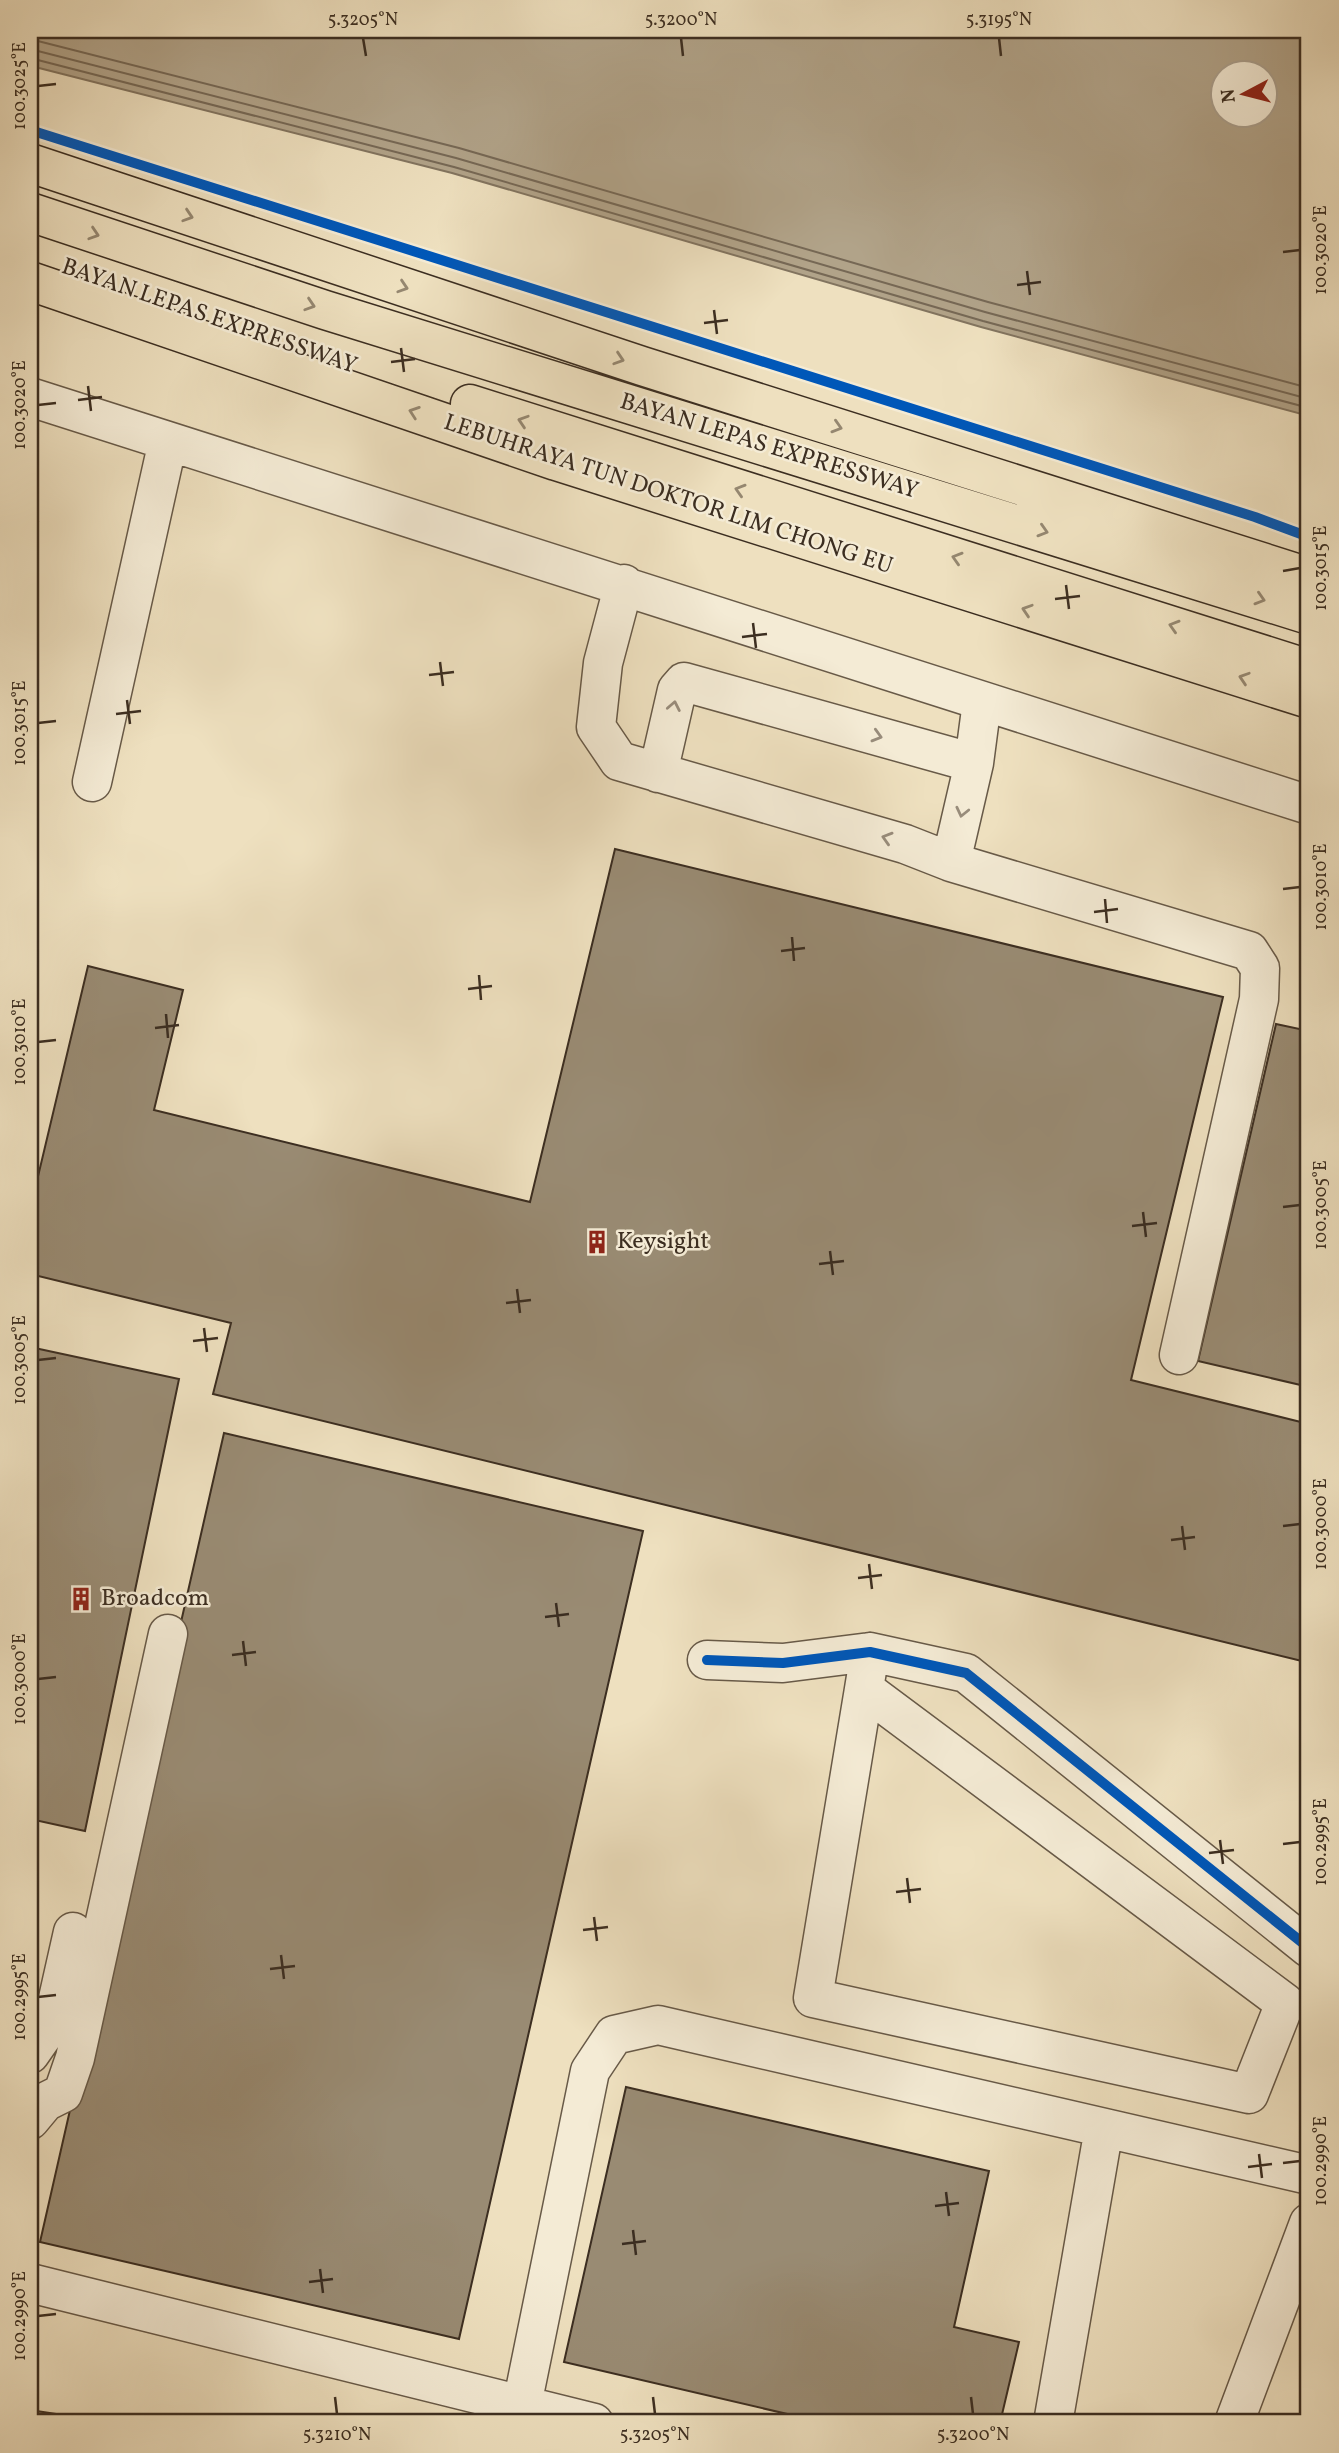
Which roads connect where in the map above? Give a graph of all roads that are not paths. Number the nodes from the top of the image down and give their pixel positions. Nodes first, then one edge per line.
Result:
1 (30, 163) edge
2 (30, 212) edge
3 (30, 256) edge
4 (30, 281) edge
5 (30, 397) edge
6 (168, 441) junction
7 (1309, 577) edge
8 (624, 584) junction
9 (1309, 615) edge
10 (1309, 669) edge
11 (1309, 699) edge
12 (982, 702) junction
13 (974, 763) junction
14 (658, 773) junction
15 (92, 782) dead end
16 (1309, 805) edge
17 (951, 862) junction
18 (1179, 1355) dead end
19 (168, 1634) dead end
20 (870, 1652) junction
21 (707, 1660) dead end
22 (864, 1689) junction
23 (73, 1932) dead end
24 (1309, 1948) edge
25 (30, 2054) edge
26 (30, 2120) edge
27 (1104, 2128) junction
28 (1309, 2175) edge
29 (1309, 2223) edge
30 (30, 2283) edge
31 (522, 2405) junction
32 (581, 2422) edge
33 (1053, 2423) edge
34 (1234, 2423) edge

1 -> 7 highway
2 -> 9 highway, BAYAN LEPAS EXPRESSWAY
10 -> 3 highway, BAYAN LEPAS EXPRESSWAY
11 -> 4 highway, LEBUHRAYA TUN DOKTOR LIM CHONG EU
5 - 6 street
6 - 8 street
6 - 15 street
8 - 12 street
8 - 14 street
12 - 13 street
12 - 16 street
14 -> 13 street
13 -> 17 street
17 -> 14 street
17 - 18 street
19 - 26 street
20 - 21 street
20 - 22 street
20 - 24 street
22 - 22 street
23 - 25 street
27 - 28 street
27 - 31 street
27 - 33 street
29 - 34 street
30 - 31 street
31 - 32 street

